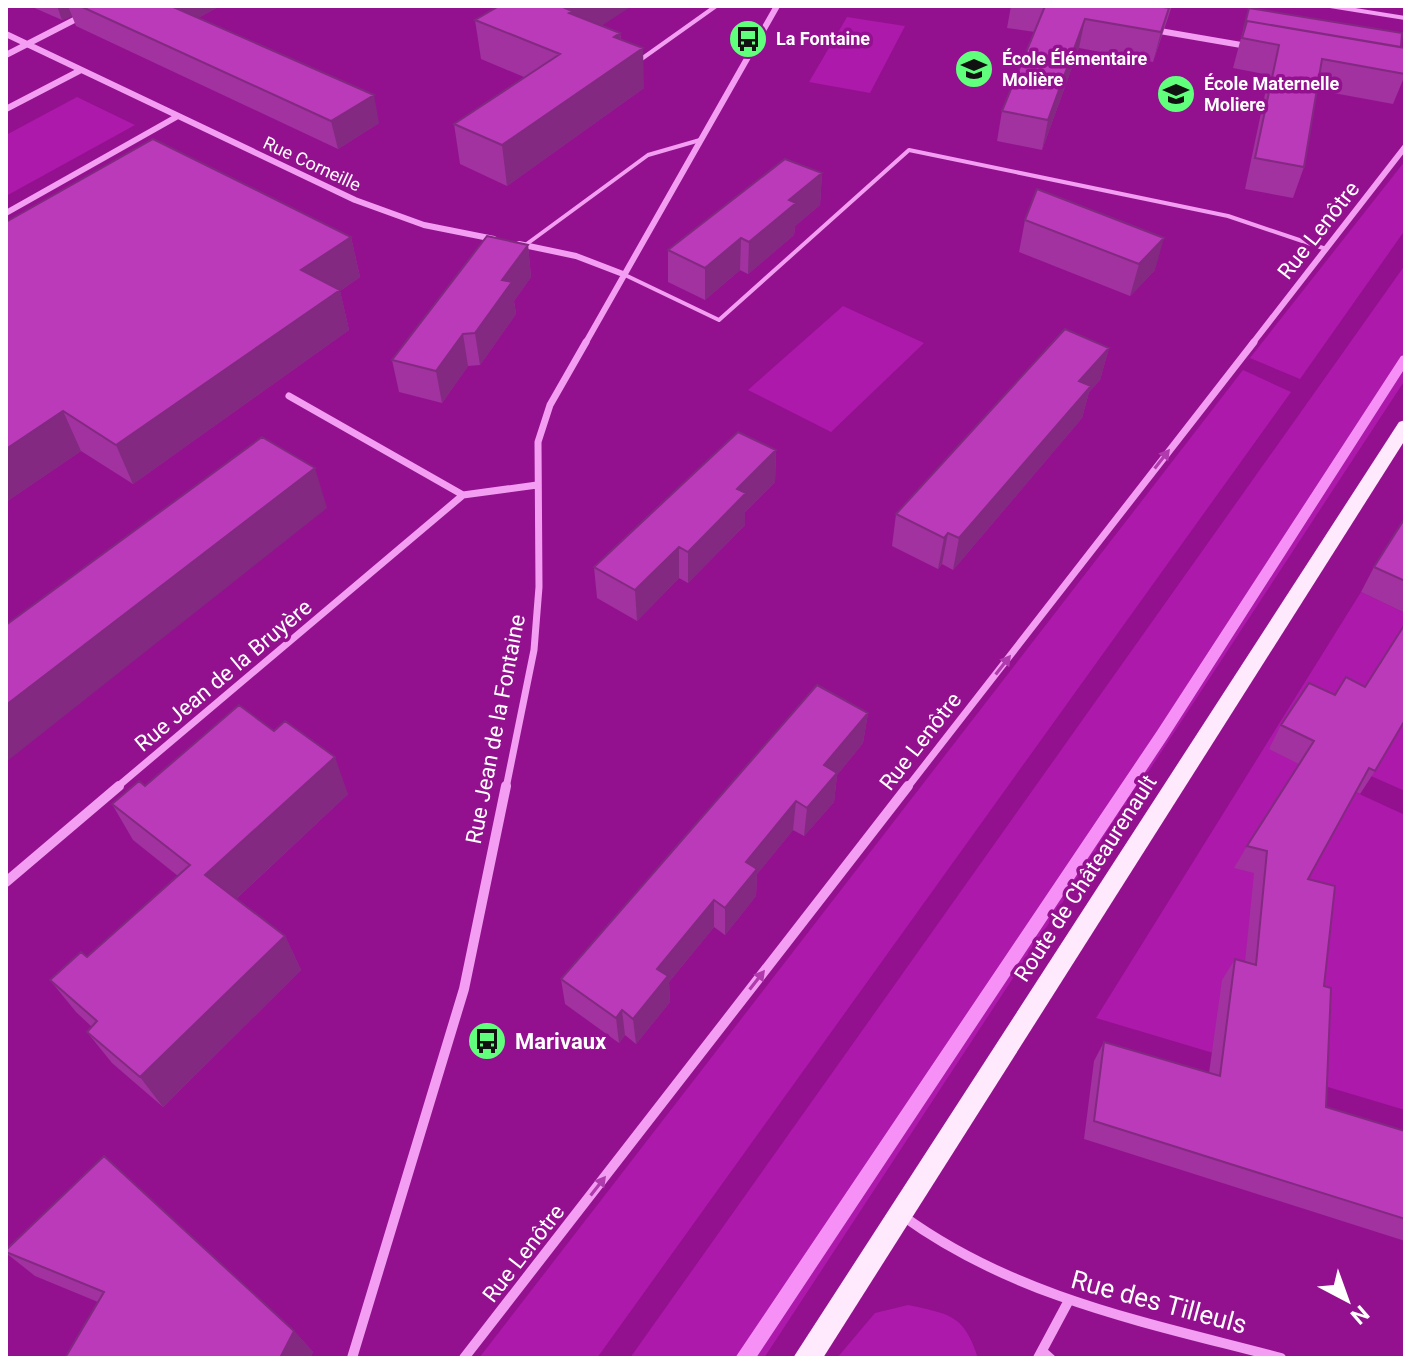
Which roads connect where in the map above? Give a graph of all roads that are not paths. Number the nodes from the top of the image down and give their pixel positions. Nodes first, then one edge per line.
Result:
1 (716, 6) edge
2 (777, 6) edge
3 (1330, 6) edge
4 (90, 12) edge
5 (1405, 18) edge
6 (1141, 28) edge
7 (6, 34) edge
8 (27, 44) junction
9 (1250, 47) edge
10 (6, 55) edge
11 (640, 60) dead end
12 (81, 70) junction
13 (6, 109) edge
14 (178, 116) junction
15 (700, 140) junction
16 (1405, 147) edge
17 (6, 213) edge
18 (524, 246) junction
19 (1326, 249) junction
20 (623, 274) junction
21 (289, 396) dead end
22 (1405, 426) edge
23 (537, 485) junction
24 (463, 495) junction
25 (6, 882) edge
26 (900, 1214) junction
27 (1068, 1302) junction
28 (1040, 1354) edge
29 (352, 1358) edge
30 (464, 1358) edge
31 (807, 1358) edge
32 (1052, 1358) edge
33 (1281, 1358) edge

1 - 11 lane
2 - 15 street, Rue Jean de la Fontaine
3 - 5 lane
4 - 8 street
6 - 9 street
7 - 8 street, Rue Corneille
8 - 10 street
8 - 12 street, Rue Corneille
12 - 13 street
12 - 14 street, Rue Corneille
14 - 17 street
14 - 18 street, Rue Corneille
15 - 18 lane
15 - 20 street, Rue Jean de la Fontaine
16 - 19 street, Rue Lenôtre
18 - 20 street, Rue Corneille
19 - 20 lane
30 -> 19 street, Rue Lenôtre
20 - 23 street, Rue Jean de la Fontaine
21 - 24 street
22 - 26 main road, Route de Châteaurenault
23 - 24 street
23 - 29 street, Rue Jean de la Fontaine
24 - 25 street, Rue Jean de la Bruyère
26 - 27 street, Rue des Tilleuls
26 - 31 main road, Route de Châteaurenault
27 - 28 street
27 - 33 street, Rue des Tilleuls
28 - 32 lane

